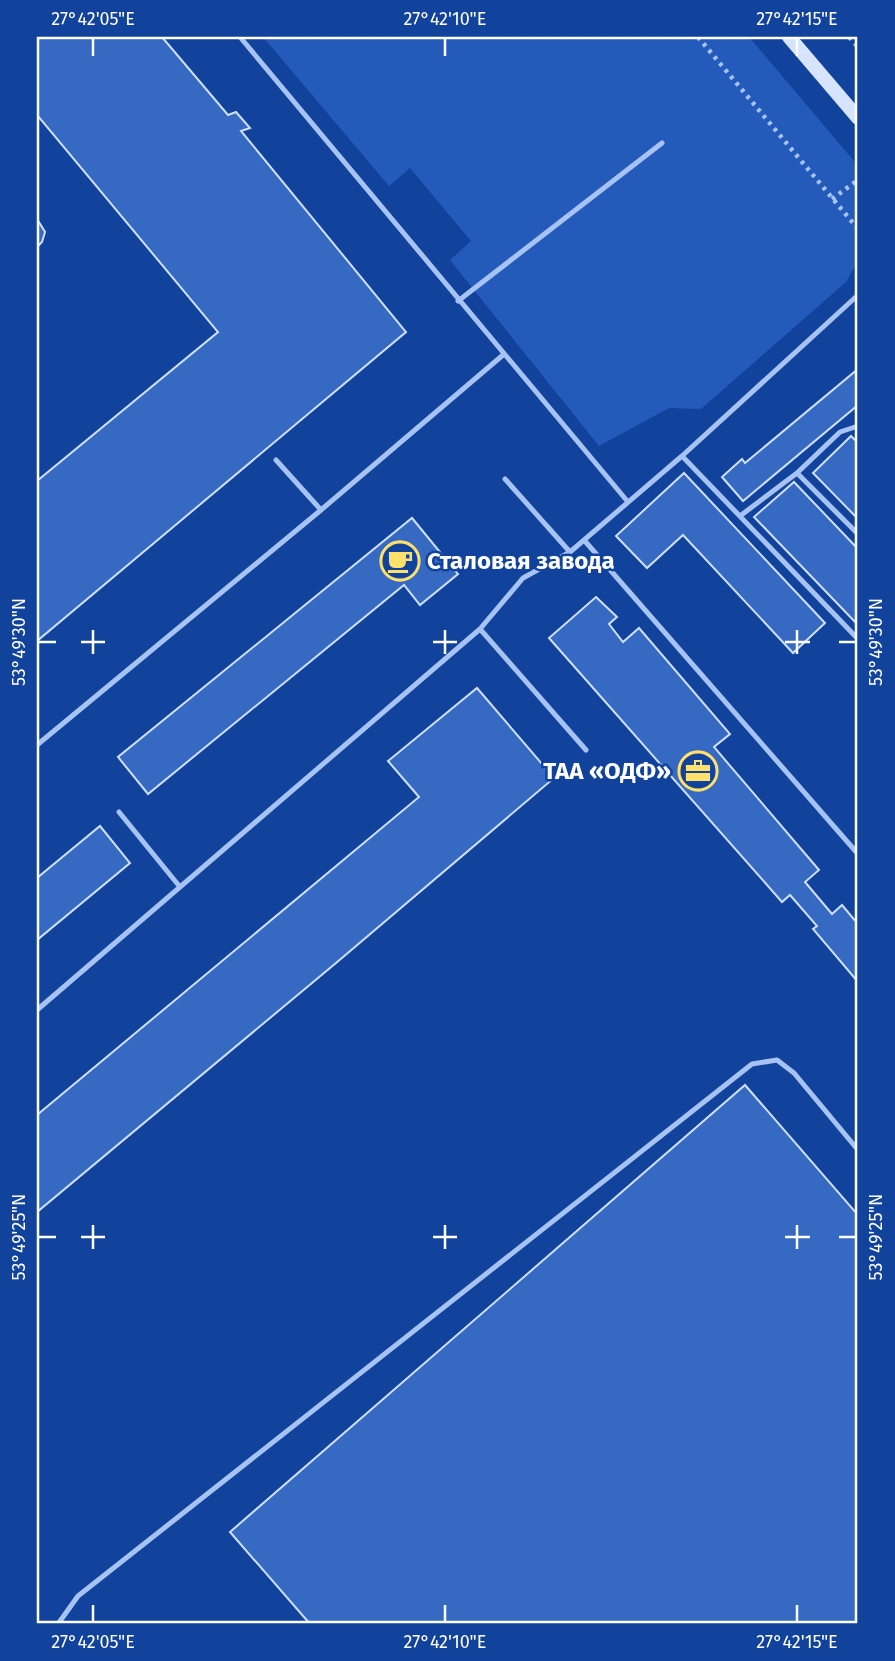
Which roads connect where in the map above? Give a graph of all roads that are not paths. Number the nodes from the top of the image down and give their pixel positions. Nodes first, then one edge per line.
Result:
1 (240, 37) edge
2 (789, 37) edge
3 (858, 118) edge
4 (662, 143) dead end
5 (858, 295) edge
6 (458, 301) junction
7 (503, 355) junction
8 (858, 426) edge
9 (681, 456) junction
10 (276, 460) dead end
11 (797, 472) junction
12 (505, 479) dead end
13 (628, 502) junction
14 (321, 510) junction
15 (740, 516) junction
16 (858, 534) edge
17 (584, 540) junction
18 (570, 552) junction
19 (480, 629) junction
20 (858, 639) edge
21 (37, 746) edge
22 (586, 750) dead end
23 (119, 812) dead end
24 (858, 854) edge
25 (180, 887) junction
26 (37, 1010) edge
27 (858, 1150) edge
28 (58, 1624) edge

1 - 6 lane
2 - 3 main road
4 - 6 lane
5 - 9 lane
6 - 7 lane
7 - 13 lane
7 - 14 lane
8 - 11 lane
9 - 13 lane
9 - 15 lane
10 - 14 lane
11 - 15 lane
11 - 16 lane
12 - 18 lane
13 - 17 lane
14 - 21 lane
15 - 20 lane
17 - 18 lane
17 - 24 lane
18 - 19 lane
19 - 22 lane
19 - 25 lane
23 - 25 lane
25 - 26 lane
27 - 28 lane

